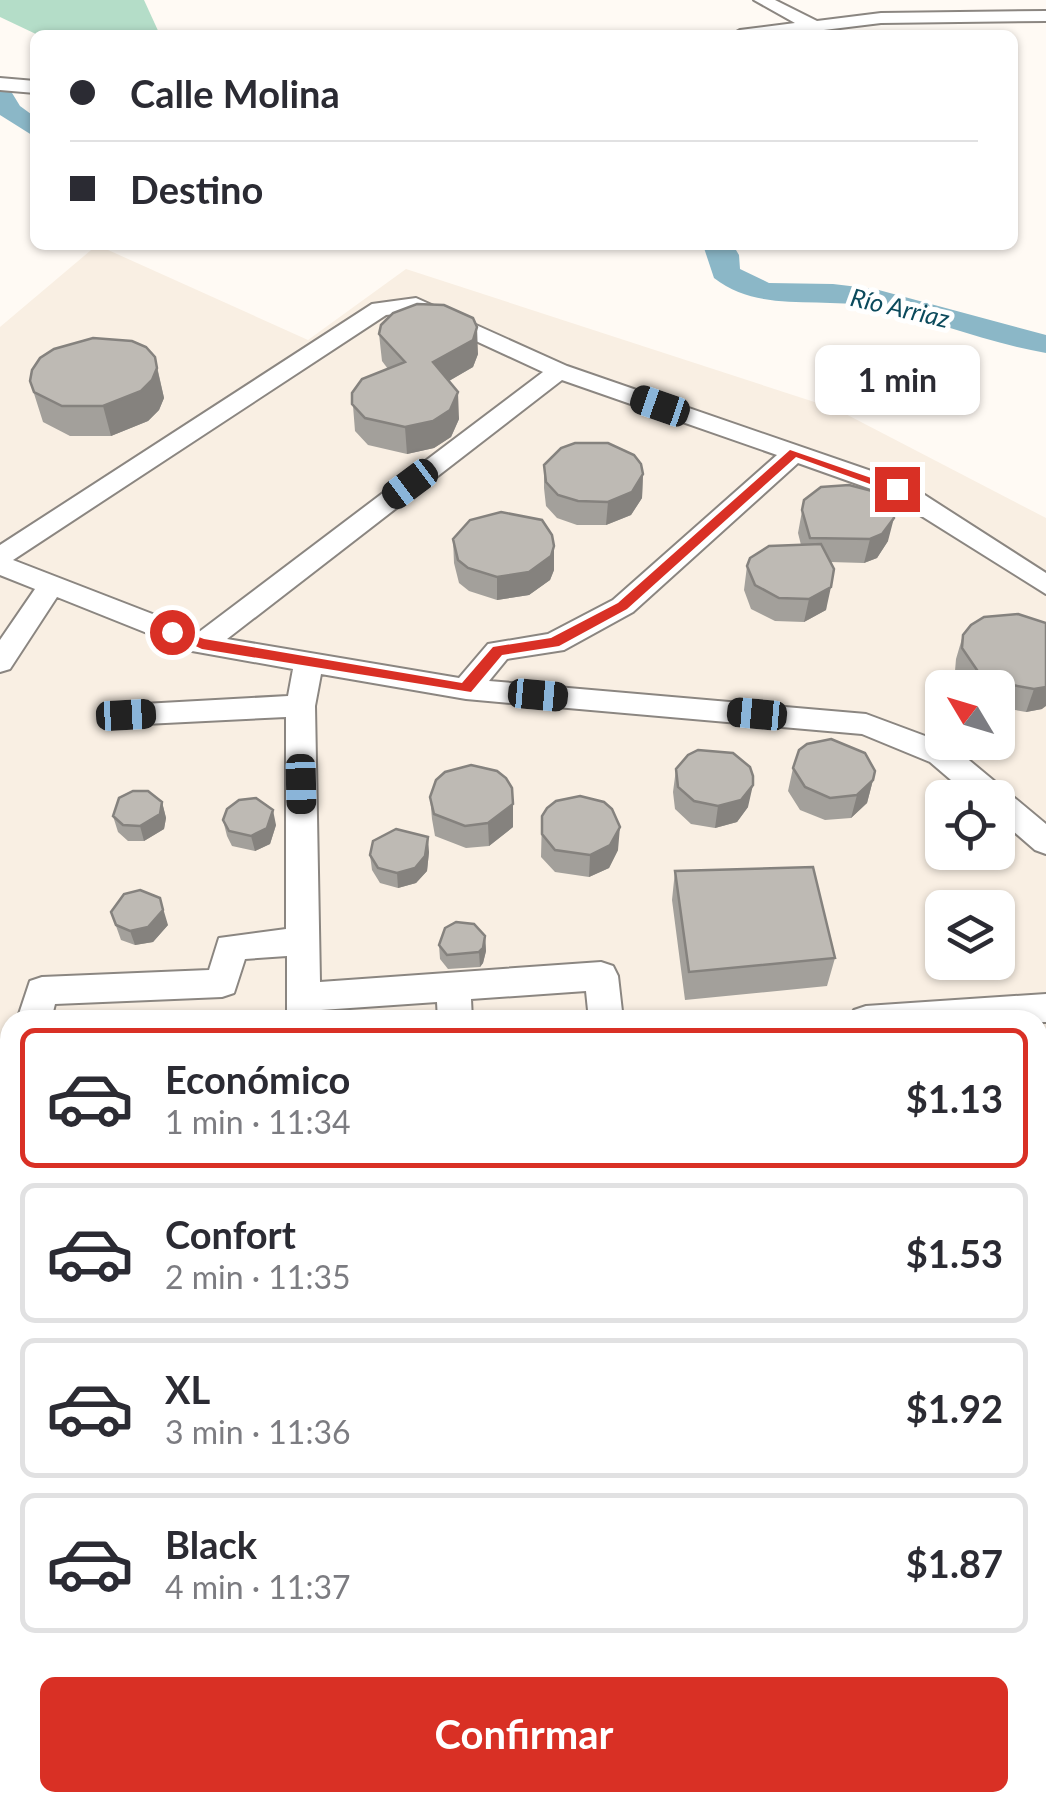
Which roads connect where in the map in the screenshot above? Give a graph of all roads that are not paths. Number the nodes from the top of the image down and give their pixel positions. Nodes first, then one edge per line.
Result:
1 (762, 0) edge
2 (982, 0) edge
3 (1046, 16) edge
4 (958, 17) junction
5 (812, 25) junction
6 (776, 30) edge
7 (0, 84) edge
8 (28, 86) edge
9 (559, 371) junction
10 (794, 452) junction
11 (0, 557) edge
12 (0, 564) edge
13 (52, 585) junction
14 (1046, 585) edge
15 (202, 644) junction
16 (0, 662) edge
17 (309, 662) junction
18 (466, 689) junction
19 (300, 706) junction
20 (126, 715) dead end
21 (972, 780) edge
22 (1015, 816) edge
23 (1046, 842) edge
24 (303, 940) junction
25 (454, 1003) edge
26 (304, 1008) edge
27 (1046, 1008) edge
28 (37, 1010) edge
29 (605, 1010) edge
30 (1016, 1010) edge

1 - 5 street
2 - 4 street
3 - 4 street
4 - 5 street
5 - 6 street
7 - 8 street
9 - 10 street
9 - 11 street
9 - 15 street
10 - 14 street
10 - 18 street
12 - 13 street
13 - 15 street
13 - 16 street
15 - 17 street
17 - 18 street
17 - 19 street
18 - 21 street
19 - 20 street
19 - 24 street
22 - 23 street
24 - 26 street
24 - 28 street
25 - 26 street
25 - 29 street
27 - 30 street

